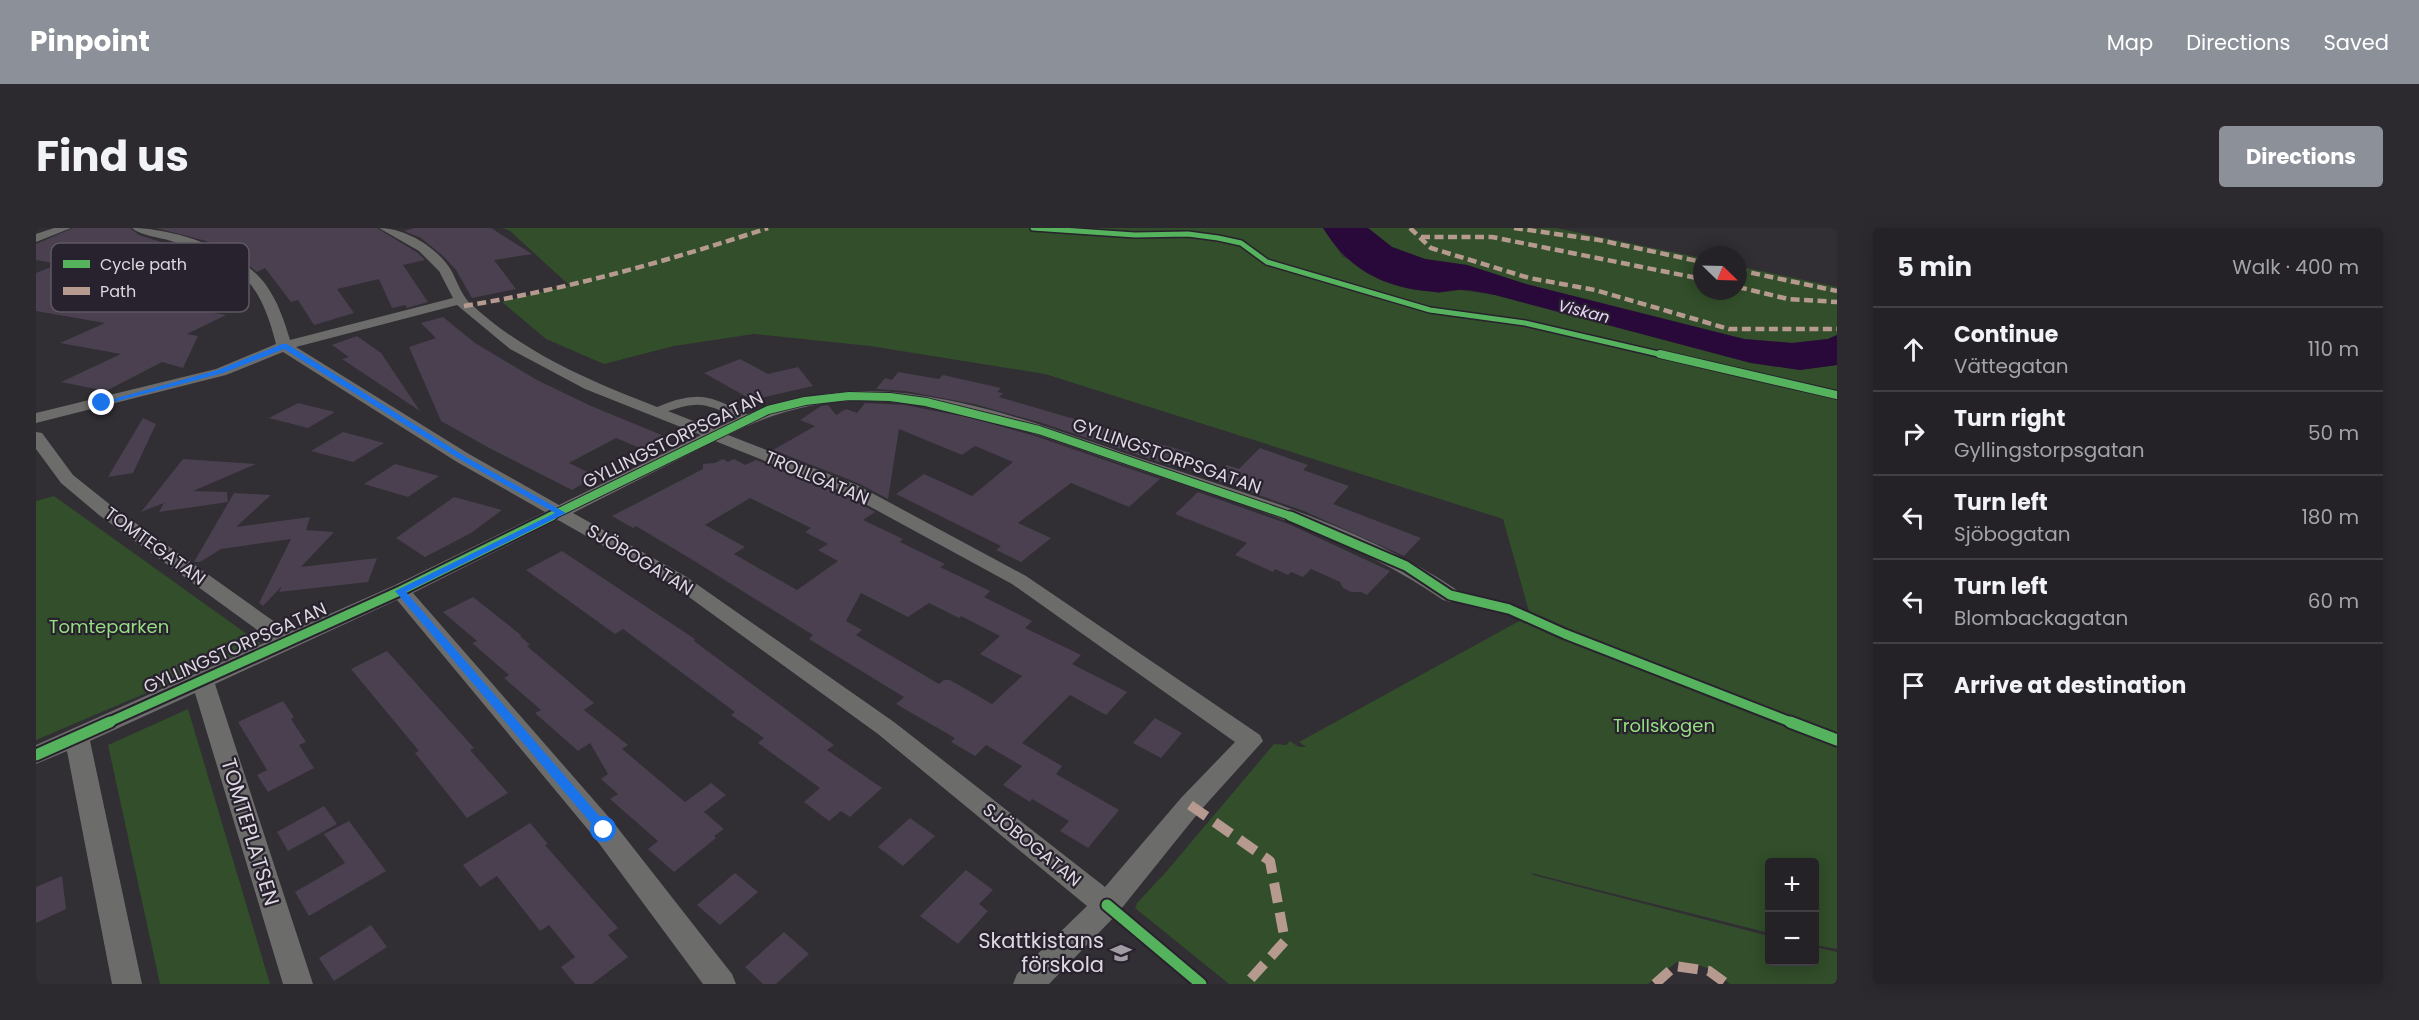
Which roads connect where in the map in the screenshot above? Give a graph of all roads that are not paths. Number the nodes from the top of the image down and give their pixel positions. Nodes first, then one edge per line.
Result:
1 (65, 228) edge
2 (138, 228) edge
3 (385, 228) edge
4 (36, 238) edge
5 (186, 243) edge
6 (249, 275) edge
7 (461, 300) junction
8 (284, 346) junction
9 (656, 412) junction
10 (36, 418) edge
11 (748, 419) junction
12 (715, 436) junction
13 (36, 437) edge
14 (561, 513) junction
15 (400, 591) junction
16 (1450, 595) dead end
17 (288, 642) junction
18 (203, 681) junction
19 (76, 738) junction
20 (36, 755) edge
21 (1107, 905) junction
22 (127, 984) edge
23 (298, 984) edge
24 (721, 984) edge
25 (1028, 984) edge

1 - 4 street
2 - 5 street
3 - 7 street, TROLLGATAN
6 - 8 street
7 - 8 street
7 - 9 street, TROLLGATAN
8 - 10 street
8 - 14 street, SJÖBOGATAN
9 - 11 lane
9 - 12 street, TROLLGATAN
11 - 12 street, GYLLINGSTORPSGATAN
11 - 16 street, GYLLINGSTORPSGATAN
12 - 14 street, GYLLINGSTORPSGATAN
12 - 21 street, TROLLGATAN
13 - 17 street, TOMTEGATAN
14 - 15 street, GYLLINGSTORPSGATAN
14 - 21 street, SJÖBOGATAN
15 - 17 street, GYLLINGSTORPSGATAN
15 - 24 street
17 - 18 street, GYLLINGSTORPSGATAN
18 - 19 street, GYLLINGSTORPSGATAN
18 - 23 street, TOMTEPLATSEN
19 - 20 street, GYLLINGSTORPSGATAN
19 - 22 street
21 - 25 street

